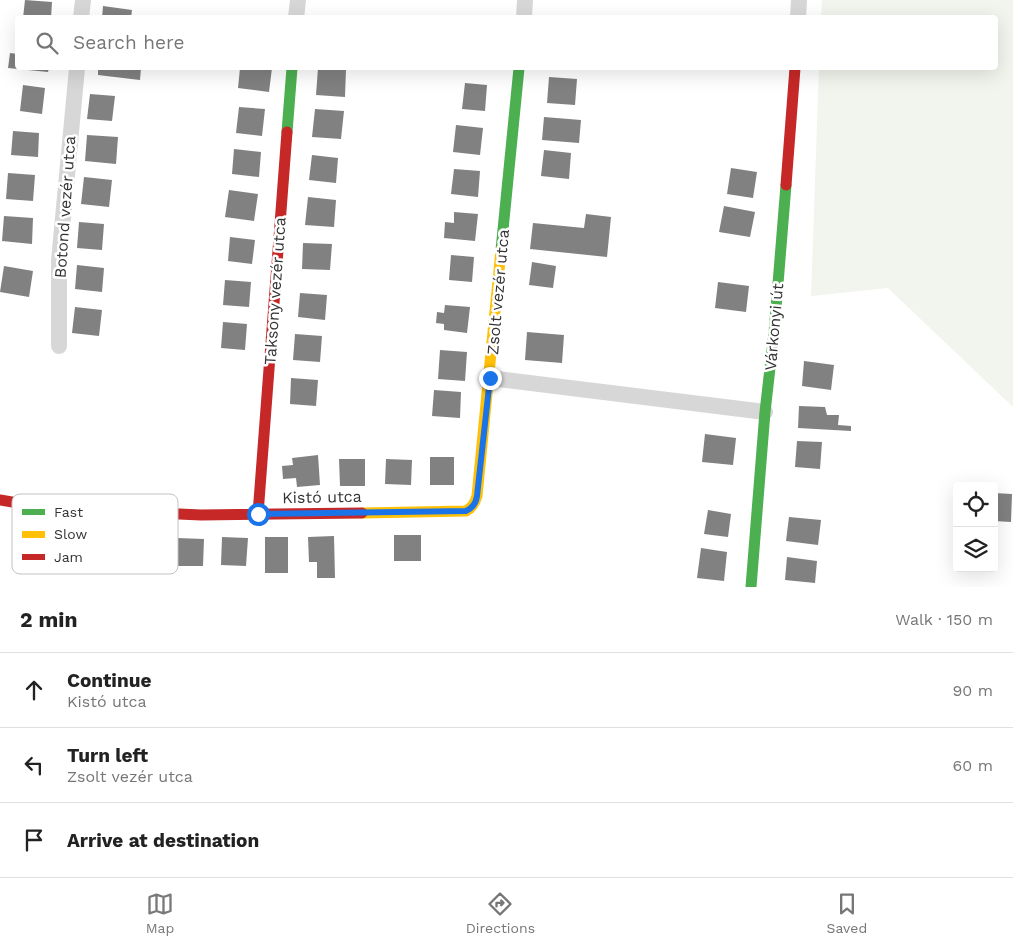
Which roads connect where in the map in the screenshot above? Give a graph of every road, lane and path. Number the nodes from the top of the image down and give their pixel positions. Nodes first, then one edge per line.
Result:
1 (83, 0) edge
2 (298, 0) edge
3 (526, 0) edge
4 (799, 0) edge
5 (82, 15) edge
6 (296, 15) edge
7 (524, 15) edge
8 (798, 15) edge
9 (77, 70) edge
10 (292, 70) edge
11 (519, 70) edge
12 (795, 70) edge
13 (59, 346) dead end
14 (490, 378) junction
15 (765, 412) junction
16 (466, 511) joint
17 (178, 514) edge
18 (258, 514) junction
19 (751, 587) edge

1 - 5 street
2 - 6 street
3 - 7 street
4 - 8 street
9 - 13 street, Botond vezér utca
10 - 18 street, Taksony vezér utca
11 - 14 street, Zsolt vezér utca
12 - 15 street, Várkonyi út
14 - 15 street
14 - 16 street, Zsolt vezér utca
15 - 19 street, Várkonyi út
16 - 18 street, Kistó utca
17 - 18 street, Kistó utca

